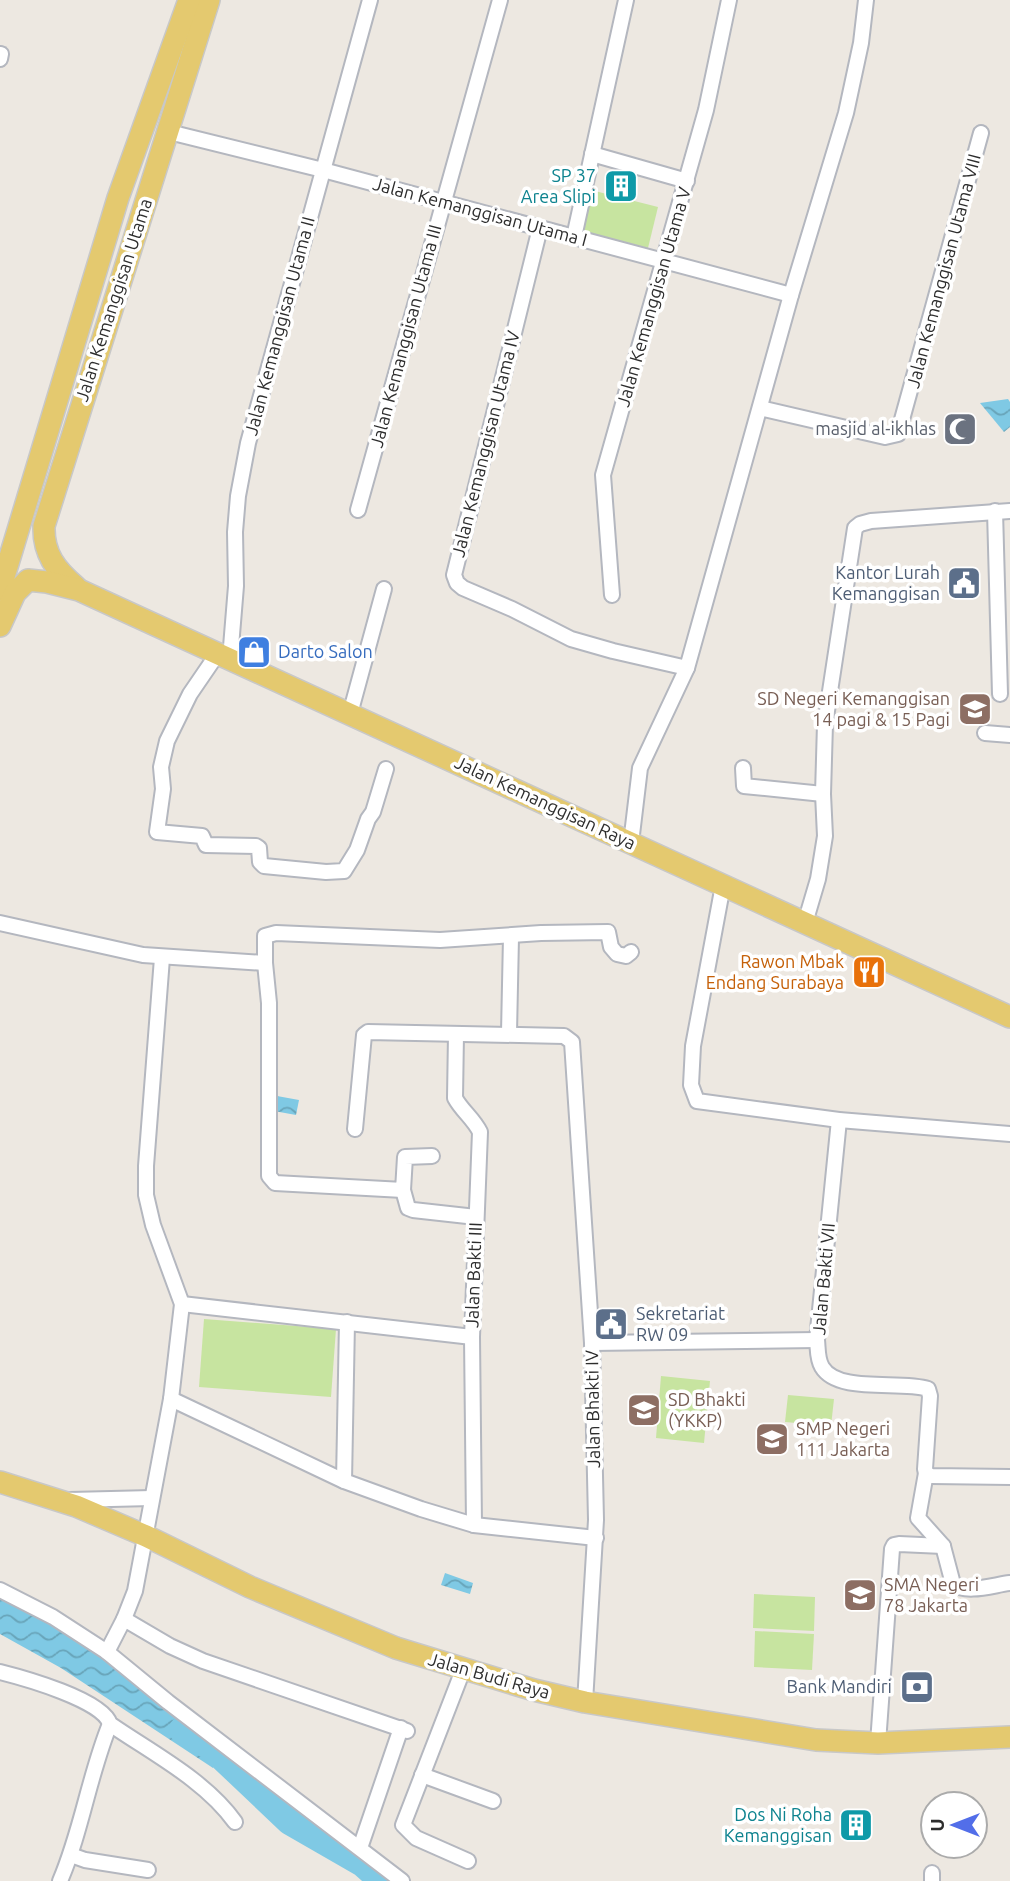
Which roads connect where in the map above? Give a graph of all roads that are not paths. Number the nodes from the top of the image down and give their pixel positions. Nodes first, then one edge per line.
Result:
1 (189, 0) edge
2 (209, 0) edge
3 (370, 0) edge
4 (500, 0) edge
5 (626, 0) edge
6 (729, 0) edge
7 (866, 0) edge
8 (169, 132) junction
9 (981, 134) dead end
10 (592, 154) junction
11 (323, 170) junction
12 (687, 181) junction
13 (443, 202) junction
14 (540, 228) junction
15 (575, 237) junction
16 (665, 261) junction
17 (791, 295) junction
18 (760, 408) junction
19 (358, 510) dead end
20 (1003, 511) edge
21 (384, 589) dead end
22 (0, 590) edge
23 (79, 590) junction
24 (612, 595) dead end
25 (0, 626) edge
26 (224, 656) junction
27 (687, 668) junction
28 (1000, 694) dead end
29 (349, 714) junction
30 (985, 733) dead end
31 (1010, 735) edge
32 (743, 768) dead end
33 (386, 769) dead end
34 (823, 794) junction
35 (631, 843) junction
36 (723, 885) junction
37 (0, 923) edge
38 (806, 923) junction
39 (511, 937) junction
40 (631, 952) dead end
41 (162, 958) junction
42 (265, 963) junction
43 (1010, 1017) edge
44 (509, 1033) junction
45 (456, 1034) junction
46 (839, 1120) junction
47 (355, 1129) dead end
48 (1010, 1134) edge
49 (432, 1156) dead end
50 (403, 1190) junction
51 (477, 1217) junction
52 (182, 1304) junction
53 (347, 1322) junction
54 (472, 1337) junction
55 (817, 1340) junction
56 (592, 1343) junction
57 (171, 1399) junction
58 (926, 1473) junction
59 (1010, 1477) edge
60 (344, 1481) junction
61 (0, 1482) edge
62 (152, 1498) junction
63 (59, 1500) junction
64 (474, 1525) junction
65 (146, 1535) junction
66 (596, 1538) junction
67 (943, 1546) junction
68 (1010, 1583) edge
69 (0, 1590) edge
70 (124, 1619) junction
71 (107, 1652) junction
72 (463, 1670) junction
73 (0, 1672) edge
74 (585, 1702) junction
75 (110, 1724) junction
76 (1010, 1737) edge
77 (878, 1743) junction
78 (422, 1776) junction
79 (493, 1801) dead end
80 (235, 1822) dead end
81 (360, 1848) junction
82 (71, 1855) junction
83 (468, 1861) dead end
84 (148, 1870) dead end
85 (60, 1881) edge
86 (402, 1881) edge

1 - 22 main road, Jalan Kemanggisan Utama
2 - 8 main road, Jalan Kemanggisan Utama
3 - 11 street, Jalan Kemanggisan Utama II
4 - 13 street, Jalan Kemanggisan Utama III
5 - 10 street
6 - 12 street, Jalan Kemanggisan Utama V
7 - 17 street
8 - 11 street, Jalan Kemanggisan Utama I
8 - 23 main road, Jalan Kemanggisan Utama
9 - 18 street, Jalan Kemanggisan Utama VIII
10 - 12 street
10 - 15 street
11 - 13 street, Jalan Kemanggisan Utama I
11 - 26 street, Jalan Kemanggisan Utama II
12 - 16 street, Jalan Kemanggisan Utama V
13 - 14 street, Jalan Kemanggisan Utama I
13 - 19 street, Jalan Kemanggisan Utama III
14 - 15 street, Jalan Kemanggisan Utama I
14 - 27 street, Jalan Kemanggisan Utama IV
15 - 16 street, Jalan Kemanggisan Utama I
16 - 17 street, Jalan Kemanggisan Utama I
16 - 24 street, Jalan Kemanggisan Utama V
17 - 18 street
18 - 27 street
20 - 28 street
20 - 34 street
21 - 29 street
23 - 25 main road
23 - 26 main road, Jalan Kemanggisan Raya
26 - 29 main road, Jalan Kemanggisan Raya
26 - 33 street
27 - 35 street
29 - 35 main road, Jalan Kemanggisan Raya
30 - 31 street
32 - 34 street
34 - 38 street
35 - 36 main road, Jalan Kemanggisan Raya
36 - 38 main road, Jalan Kemanggisan Raya
36 - 46 street
37 - 41 street
38 - 43 main road, Jalan Kemanggisan Raya
39 - 40 street
39 - 42 street
39 - 44 street
41 - 42 street
41 - 52 street
42 - 50 street
44 - 45 street
44 - 56 street, Jalan Bhakti IV
45 - 47 street
45 - 51 street, Jalan Bakti III
46 - 48 street
46 - 55 street, Jalan Bakti VII
49 - 50 street
50 - 51 street
51 - 54 street, Jalan Bakti III
52 - 53 street
52 - 57 street
53 - 54 street
53 - 60 street
54 - 64 street, Jalan Bakti III
55 - 56 street
55 - 58 street, Jalan Bakti VII
56 - 66 street, Jalan Bhakti IV
57 - 60 street
57 - 62 street
58 - 59 street
58 - 67 street
60 - 64 street
61 - 63 main road, Jalan Budi Raya
62 - 63 street
62 - 65 street
63 - 65 main road, Jalan Budi Raya
64 - 66 street
65 - 70 street
65 - 72 main road, Jalan Budi Raya
66 - 74 street, Jalan Bhakti IV
67 - 68 street
67 - 77 street
69 - 71 street
70 - 71 street
70 - 81 street
71 - 81 street
72 - 74 main road, Jalan Budi Raya
72 - 78 street
73 - 75 street
74 - 77 main road, Jalan Budi Raya
75 - 80 street
75 - 82 street
76 - 77 main road, Jalan Budi Raya
78 - 79 street
78 - 83 street
81 - 86 street
82 - 84 street
82 - 85 street

